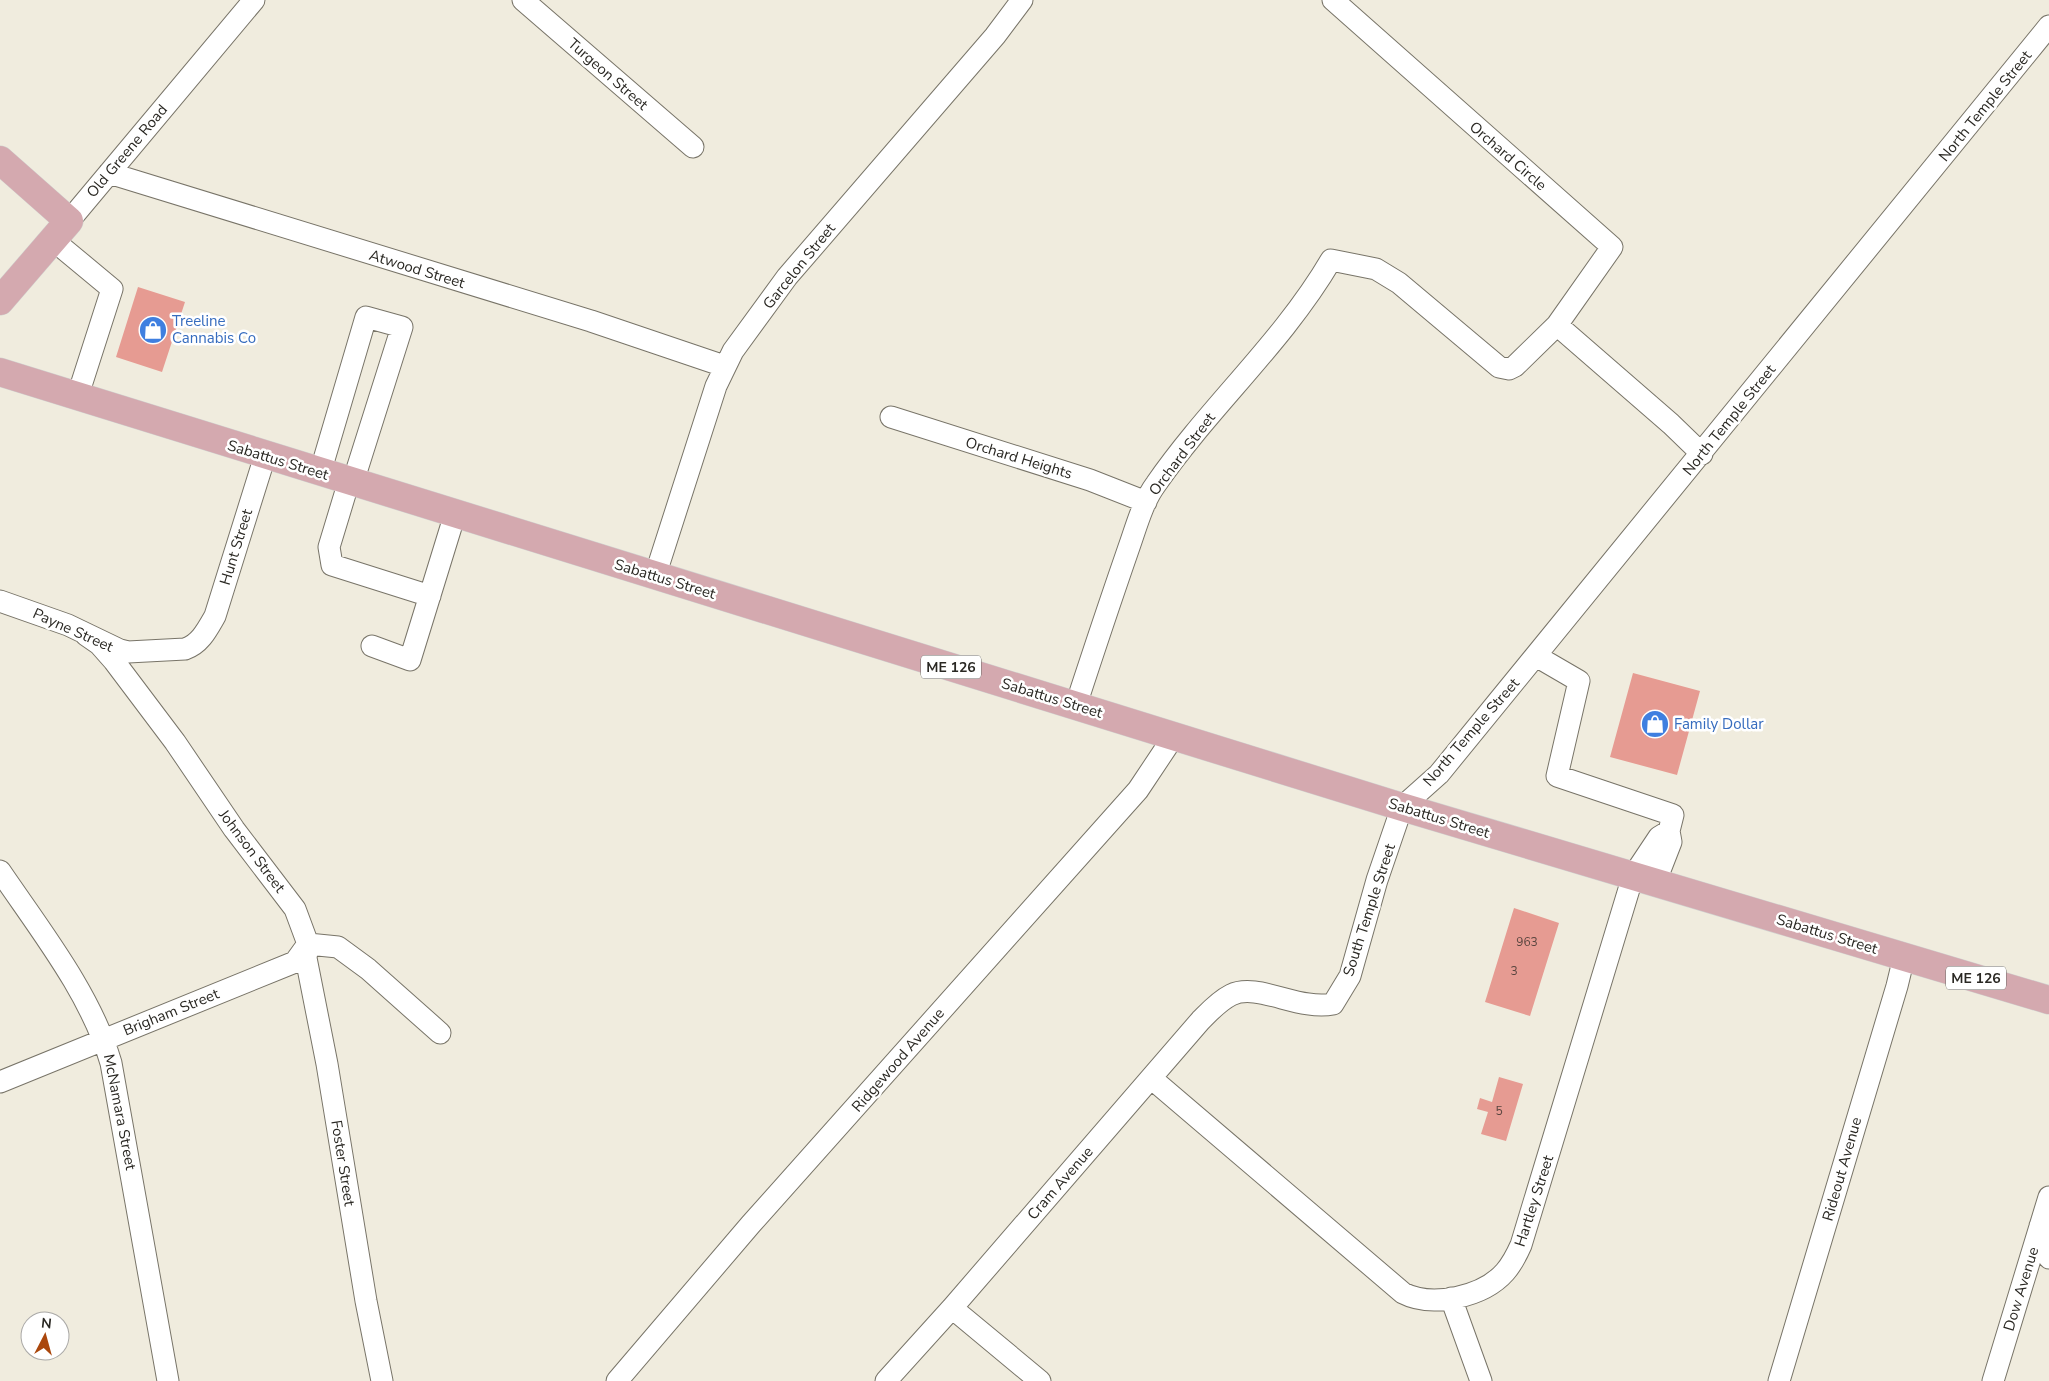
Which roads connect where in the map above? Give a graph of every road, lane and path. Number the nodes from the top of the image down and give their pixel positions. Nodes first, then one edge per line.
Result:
1 (254, 0) edge
2 (523, 0) edge
3 (1022, 0) edge
4 (1333, 0) edge
5 (2049, 26) edge
6 (693, 147) dead end
7 (0, 160) edge
8 (109, 173) junction
9 (61, 231) junction
10 (1331, 260) joint
11 (0, 302) edge
12 (1557, 325) junction
13 (724, 366) junction
14 (0, 372) edge
15 (77, 398) junction
16 (892, 417) dead end
17 (1702, 454) junction
18 (265, 456) junction
19 (320, 473) junction
20 (351, 482) junction
21 (1146, 502) junction
22 (455, 514) junction
23 (655, 576) junction
24 (430, 596) junction
25 (0, 602) edge
26 (86, 635) junction
27 (203, 636) joint
28 (372, 646) dead end
29 (1536, 656) junction
30 (1076, 705) junction
31 (1174, 736) junction
32 (1402, 807) junction
33 (0, 871) edge
34 (1644, 880) junction
35 (308, 944) junction
36 (1904, 957) junction
37 (1238, 992) joint
38 (2049, 1000) edge
39 (440, 1033) dead end
40 (104, 1038) junction
41 (1150, 1078) junction
42 (0, 1082) edge
43 (2049, 1197) edge
44 (2040, 1226) junction
45 (2049, 1258) edge
46 (1451, 1298) junction
47 (952, 1308) junction
48 (168, 1381) edge
49 (382, 1381) edge
50 (617, 1381) edge
51 (886, 1381) edge
52 (1040, 1381) edge
53 (1481, 1381) edge
54 (1779, 1381) edge
55 (1993, 1381) edge

1 - 8 street, Old Greene Road
2 - 6 street, Turgeon Street
3 - 13 street, Garcelon Street
4 - 12 street, Orchard Circle
5 - 17 street, North Temple Street
7 - 9 main road
8 - 9 street, Old Greene Road
8 - 13 street, Atwood Street
9 - 11 main road, Old Greene Road
9 - 15 street
10 - 12 street, Orchard Circle
10 - 21 street, Orchard Street
12 - 17 street
13 - 23 street, Garcelon Street
14 - 15 main road, Sabattus Street / ME 126
15 - 18 main road, Sabattus Street / ME 126
16 - 21 street, Orchard Heights
17 - 29 street, North Temple Street
18 - 19 main road, Sabattus Street / ME 126
18 - 27 street, Hunt Street
19 - 20 main road, Sabattus Street / ME 126
19 - 20 street
20 - 22 main road, Sabattus Street / ME 126
20 - 24 street
21 - 30 street, Orchard Street
22 - 23 main road, Sabattus Street / ME 126
22 - 24 street
23 - 30 main road, Sabattus Street / ME 126
24 - 28 street
25 - 26 street, Payne Street
26 - 27 street, Payne Street
26 - 35 street, Johnson Street
29 - 32 street, North Temple Street
29 - 34 street, Hartley Street
30 - 31 main road, Sabattus Street / ME 126
31 - 32 main road, Sabattus Street / ME 126
31 - 50 street, Ridgewood Avenue
32 - 34 main road, Sabattus Street / ME 126
32 - 37 street, South Temple Street
33 - 40 street, McNamara Street
34 - 36 main road, Sabattus Street / ME 126
34 - 46 street, Hartley Street
35 - 39 street
35 - 40 street, Brigham Street
35 - 49 street, Foster Street
36 - 38 main road, Sabattus Street / ME 126
36 - 54 street, Rideout Avenue
37 - 41 street, Cram Avenue
40 - 42 street, Brigham Street
40 - 48 street, McNamara Street
41 - 46 street, Hartley Street
41 - 47 street, Cram Avenue
43 - 44 street, Dow Avenue
44 - 45 street
44 - 55 street, Dow Avenue
46 - 53 street
47 - 51 street, Cram Avenue
47 - 52 street

